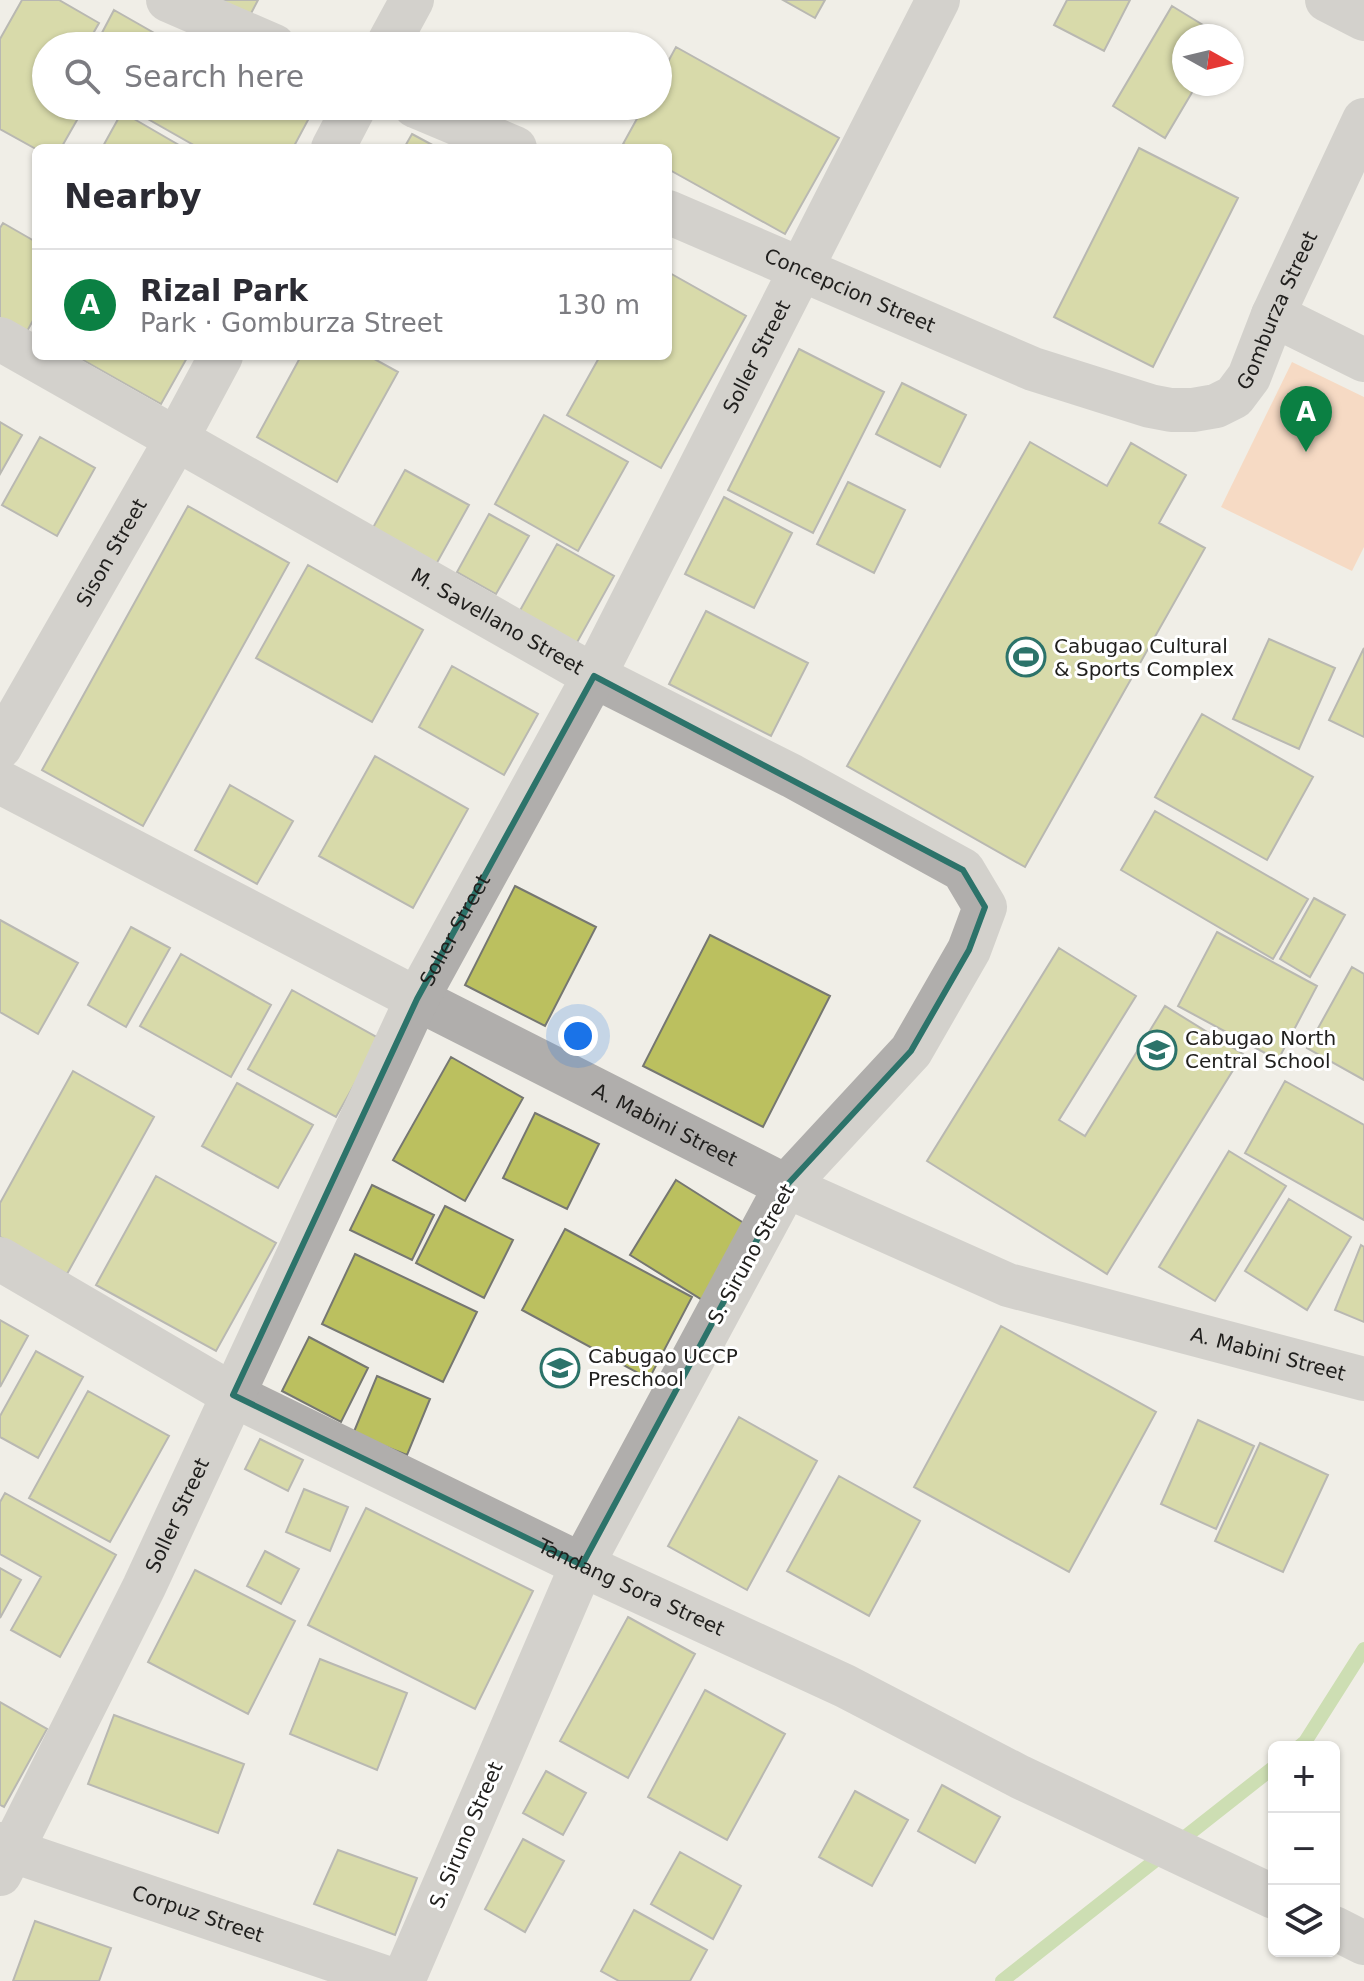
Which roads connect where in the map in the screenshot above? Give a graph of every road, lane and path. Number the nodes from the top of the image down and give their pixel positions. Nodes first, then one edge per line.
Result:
1 (168, 0) edge
2 (412, 0) edge
3 (938, 0) edge
4 (1327, 0) edge
5 (1364, 19) edge
6 (242, 32) edge
7 (395, 32) edge
8 (348, 120) edge
9 (448, 120) edge
10 (1364, 120) edge
11 (335, 144) edge
12 (505, 144) edge
13 (672, 214) edge
14 (800, 268) junction
15 (1273, 315) junction
16 (0, 339) edge
17 (32, 357) edge
18 (37, 360) edge
19 (219, 360) edge
20 (1364, 360) edge
21 (1033, 369) joint
22 (176, 440) junction
23 (594, 676) junction
24 (0, 747) edge
25 (0, 782) edge
26 (985, 907) joint
27 (417, 999) junction
28 (786, 1186) junction
29 (0, 1259) edge
30 (1364, 1379) edge
31 (233, 1395) junction
32 (582, 1565) junction
33 (4, 1856) edge
34 (1268, 1894) edge
35 (1340, 1931) edge
36 (1364, 1943) edge
37 (396, 1981) edge
38 (403, 1981) edge

1 - 6 street
2 - 7 street
3 - 14 street, Soller Street
4 - 5 street
8 - 11 street
9 - 12 street
10 - 15 street, Gomburza Street
13 - 14 street, Concepcion Street
14 - 21 street, Concepcion Street
14 - 23 street, Soller Street
15 - 20 street
15 - 21 street, Gomburza Street
16 - 17 street, M. Savellano Street
18 - 22 street, M. Savellano Street
19 - 22 street, Sison Street
22 - 23 street, M. Savellano Street
22 - 24 street, Sison Street
23 - 26 street, M. Savellano Street
23 - 27 street, Soller Street
25 - 27 street, A. Mabini Street
26 - 28 street, S. Siruno Street
27 - 28 street, A. Mabini Street
27 - 31 street, Soller Street
28 - 30 street, A. Mabini Street
28 - 32 street, S. Siruno Street
29 - 31 street, Tandang Sora Street
31 - 32 street, Tandang Sora Street
31 - 33 street, Soller Street
32 - 34 street, Tandang Sora Street
32 - 38 street, S. Siruno Street
33 - 37 street, Corpuz Street
35 - 36 street

